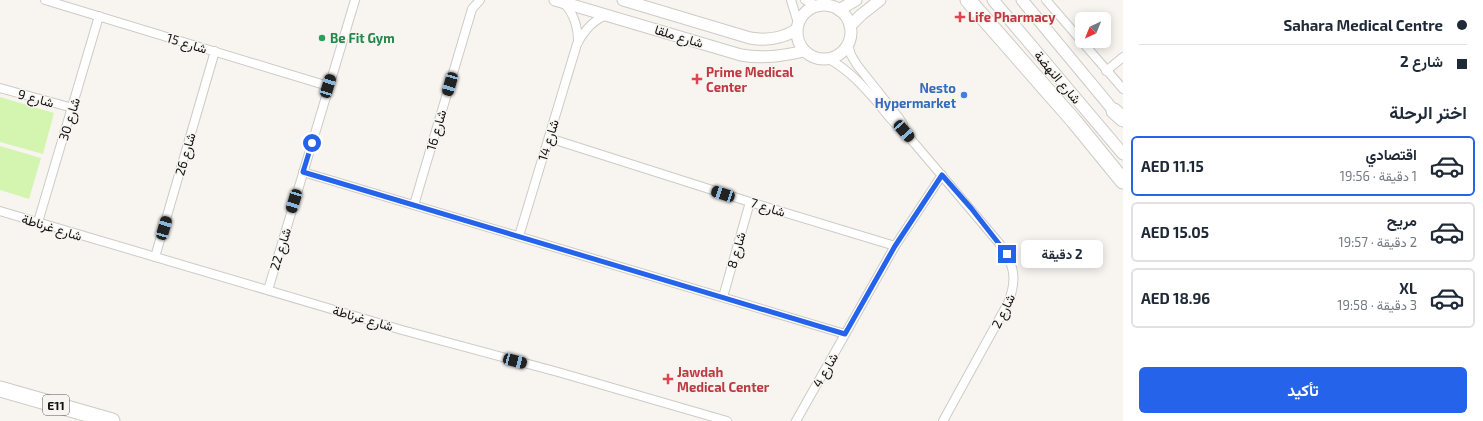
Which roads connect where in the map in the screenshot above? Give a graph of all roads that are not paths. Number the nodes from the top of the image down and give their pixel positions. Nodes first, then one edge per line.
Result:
1 (45, 0) edge
2 (355, 0) edge
3 (470, 0) edge
4 (480, 0) edge
5 (623, 0) edge
6 (791, 0) edge
7 (805, 0) edge
8 (856, 0) edge
9 (880, 0) edge
10 (968, 0) edge
11 (986, 0) edge
12 (1022, 0) edge
13 (1046, 0) edge
14 (560, 1) edge
15 (996, 3) edge
16 (817, 6) junction
17 (472, 9) junction
18 (839, 10) junction
19 (608, 15) junction
20 (99, 16) junction
21 (630, 21) junction
22 (797, 26) junction
23 (850, 26) junction
24 (714, 27) junction
25 (578, 44) junction
26 (848, 45) junction
27 (215, 51) junction
28 (804, 52) junction
29 (1123, 57) edge
30 (829, 59) junction
31 (1106, 71) junction
32 (328, 86) junction
33 (0, 88) edge
34 (1123, 89) edge
35 (73, 108) junction
36 (1120, 118) edge
37 (904, 131) junction
38 (549, 138) junction
39 (1123, 154) edge
40 (303, 172) junction
41 (942, 175) junction
42 (1123, 181) edge
43 (750, 202) junction
44 (414, 204) junction
45 (0, 211) edge
46 (38, 222) junction
47 (519, 236) junction
48 (895, 246) junction
49 (155, 257) junction
50 (268, 290) junction
51 (722, 297) junction
52 (845, 334) junction
53 (0, 389) edge
54 (112, 421) edge
55 (727, 421) edge
56 (796, 421) edge
57 (943, 421) edge

1 - 20 street, شارع 15
2 - 32 street, شارع 22
3 - 17 street, شارع 16
4 - 17 street, شارع 16
5 - 24 street, شارع ملقا
6 - 22 street
7 - 16 street
8 - 18 street
9 - 23 street
10 - 42 highway
11 - 15 street
12 - 36 street, شارع النهضة
13 - 31 street
14 - 19 street, شارع ملقا
14 - 25 street, شارع 14
15 - 39 street, شارع النهضة
16 - 18 street
16 - 22 street
17 - 44 street, شارع 16
18 - 23 street
19 - 21 street, شارع ملقا
19 - 25 street, شارع 14
20 - 27 street, شارع 15
20 - 35 street, شارع 30
21 - 24 street
21 - 28 street, شارع ملقا
22 - 24 street, شارع ملقا
22 - 28 street
23 - 26 street
25 - 38 street, شارع 14
26 - 30 street
26 - 37 street, شارع 2
27 - 32 street, شارع 15
27 - 49 street, شارع 26
28 - 30 street
29 - 31 street
30 - 37 street, شارع 2
31 - 34 street
32 - 40 street, شارع 22
33 - 35 street, شارع 9
35 - 46 street, شارع 30
37 - 41 street, شارع 2
38 - 43 street, شارع 7
38 - 47 street, شارع 14
40 - 44 street
40 - 50 street, شارع 22
41 - 48 street, شارع 4
41 - 57 street, شارع 2
43 - 48 street, شارع 7
43 - 51 street, شارع 8
44 - 47 street
45 - 46 street, شارع غرناطة
46 - 49 street, شارع غرناطة
47 - 51 street
48 - 52 street, شارع 4
49 - 50 street, شارع غرناطة
50 - 55 street, شارع غرناطة
51 - 52 street
52 - 56 street, شارع 4
53 - 54 highway, E11

